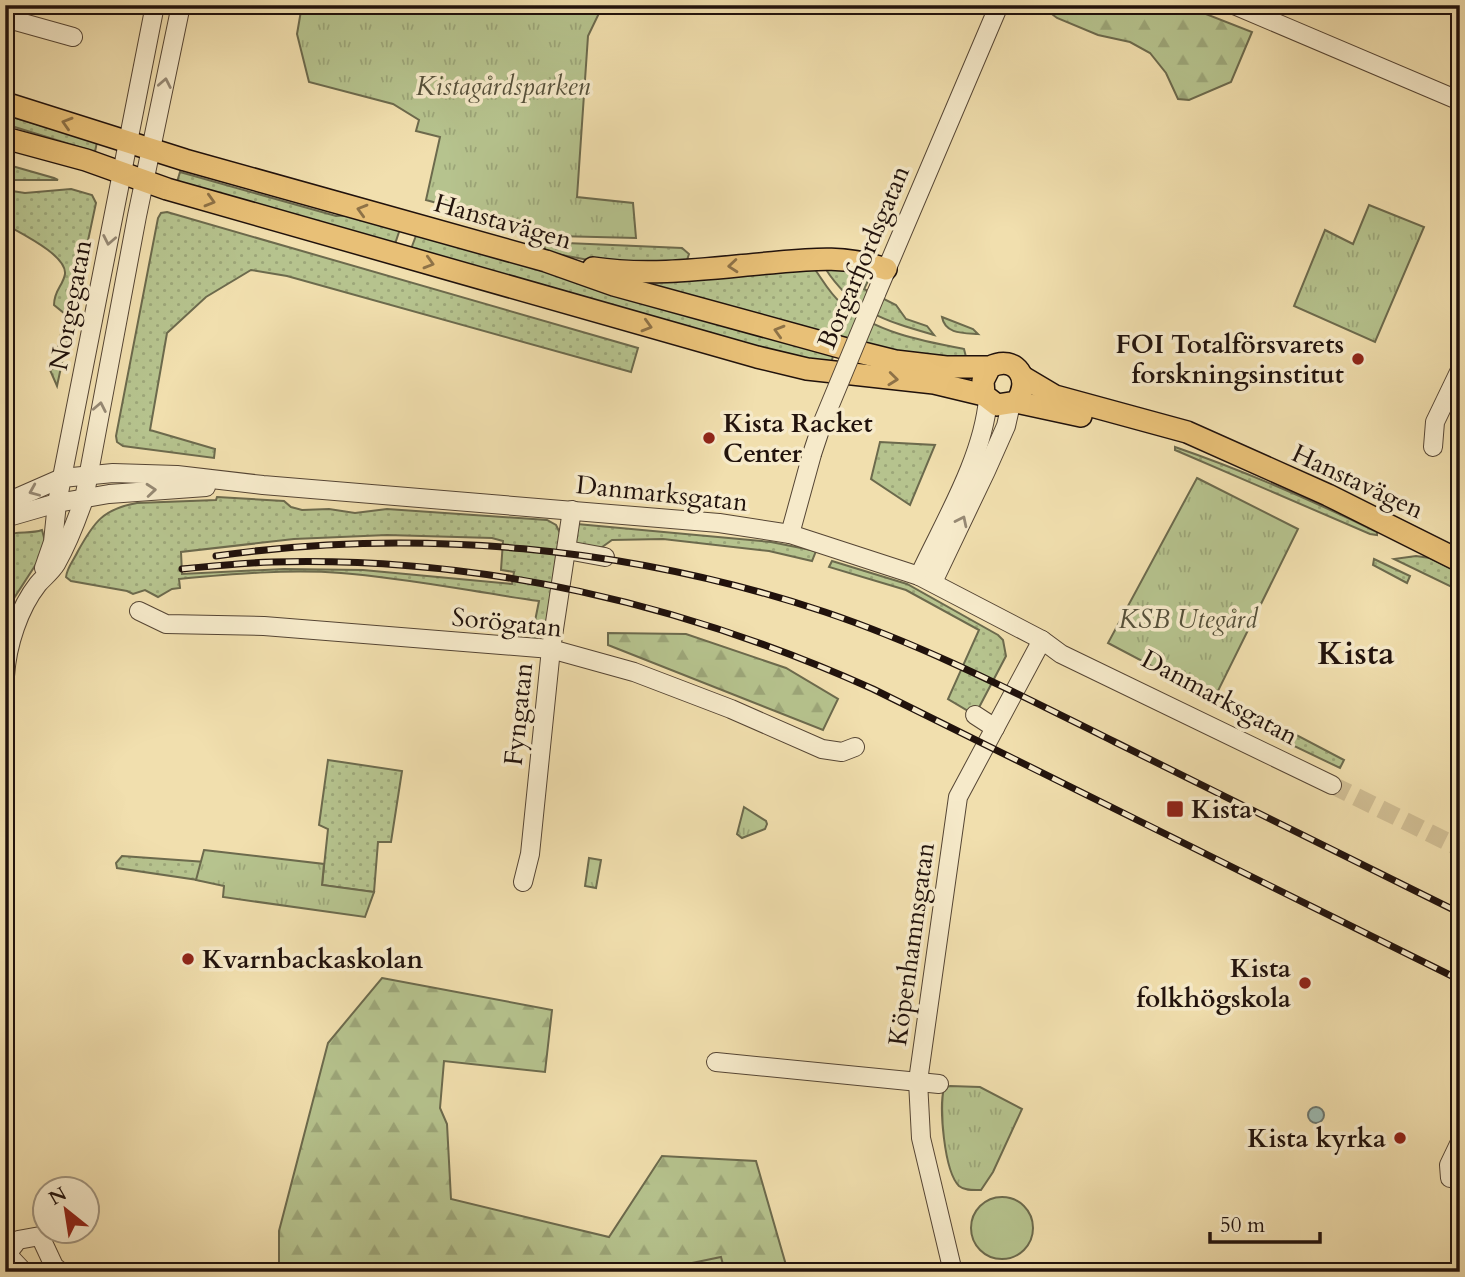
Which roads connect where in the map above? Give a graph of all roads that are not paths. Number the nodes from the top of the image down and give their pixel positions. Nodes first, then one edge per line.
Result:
1 (155, 5) edge
2 (181, 5) edge
3 (999, 5) edge
4 (1234, 5) edge
5 (5, 18) edge
6 (73, 37) dead end
7 (1460, 101) edge
8 (5, 103) edge
9 (5, 138) edge
10 (128, 142) junction
11 (151, 150) junction
12 (122, 173) junction
13 (145, 181) junction
14 (411, 224) junction
15 (401, 255) junction
16 (546, 261) junction
17 (886, 269) junction
18 (990, 367) junction
19 (1460, 370) edge
20 (1023, 377) junction
21 (986, 397) junction
22 (1014, 403) junction
23 (1433, 447) dead end
24 (1232, 454) junction
25 (89, 475) junction
26 (62, 478) junction
27 (255, 485) junction
28 (84, 499) junction
29 (5, 503) edge
30 (57, 503) junction
31 (572, 510) junction
32 (5, 519) edge
33 (790, 534) junction
34 (567, 550) junction
35 (605, 557) dead end
36 (1460, 561) edge
37 (926, 579) junction
38 (38, 584) junction
39 (139, 611) dead end
40 (1042, 640) junction
41 (551, 649) junction
42 (5, 676) edge
43 (975, 715) dead end
44 (995, 727) junction
45 (855, 747) dead end
46 (1332, 785) tunnel mouth
47 (523, 882) dead end
48 (716, 1062) dead end
49 (918, 1081) junction
50 (939, 1084) dead end
51 (1460, 1142) edge
52 (1450, 1178) dead end
53 (24, 1272) edge
54 (61, 1272) edge
55 (953, 1272) edge

1 - 10 street, Norgegatan
11 -> 2 street, Norgegatan
3 - 17 street, Borgarfjordsgatan
4 - 7 street
5 - 6 street
10 -> 8 main road, Hanstavägen
9 - 12 main road, Hanstavägen
10 - 11 main road, Hanstavägen
10 - 12 street, Norgegatan
11 - 13 street, Norgegatan
14 -> 11 main road, Hanstavägen
12 - 13 main road, Hanstavägen
12 -> 26 street, Norgegatan
13 -> 15 main road, Hanstavägen
25 -> 13 street, Norgegatan
14 - 15 main road
14 - 16 main road, Hanstavägen
15 -> 21 main road, Hanstavägen
17 -> 16 main road
18 -> 16 main road, Hanstavägen
17 - 33 street, Borgarfjordsgatan, bridge
18 - 20 main road, Hanstavägen
18 - 21 main road
19 - 23 street
20 - 22 main road
20 - 24 main road, Hanstavägen
21 - 22 main road, Hanstavägen
21 - 37 street
22 - 24 main road, Hanstavägen
37 -> 22 street
24 - 36 main road, Hanstavägen
25 - 26 street
25 - 27 street, Danmarksgatan
25 - 28 street, Norgegatan
26 -> 29 street
26 - 30 street, Norgegatan
28 -> 27 street, Danmarksgatan
27 - 31 street, Danmarksgatan
28 - 30 street
28 - 38 street, Norgegatan
30 - 32 street
30 - 38 street, Norgegatan
31 - 33 street, Danmarksgatan
31 - 34 street, Fyngatan
33 - 37 street, Danmarksgatan
34 - 35 street
34 - 41 street, Fyngatan
37 - 40 street, Danmarksgatan
38 - 42 street
39 - 41 street, Sorögatan
40 - 44 street, Köpenhamnsgatan
40 - 46 street, Danmarksgatan
41 - 45 street, Sorögatan
41 - 47 street, Fyngatan
43 - 44 street
44 - 49 street, Köpenhamnsgatan
48 - 49 street
49 - 50 street
49 - 55 street, Köpenhamnsgatan
51 - 52 street
53 - 54 street

